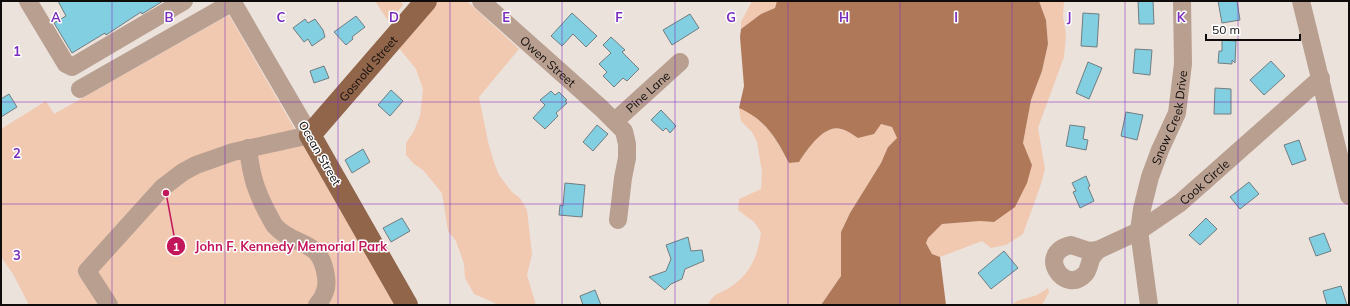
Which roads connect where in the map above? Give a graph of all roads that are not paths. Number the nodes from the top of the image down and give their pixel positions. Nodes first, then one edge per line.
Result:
1 (28, 1) edge
2 (184, 1) edge
3 (232, 1) edge
4 (426, 1) edge
5 (481, 1) edge
6 (1182, 1) edge
7 (1301, 1) edge
8 (680, 62) dead end
9 (1321, 78) junction
10 (80, 89) dead end
11 (615, 121) junction
12 (310, 136) junction
13 (248, 148) junction
14 (1349, 196) edge
15 (618, 220) dead end
16 (1139, 231) junction
17 (1098, 250) dead end
18 (108, 305) edge
19 (317, 305) edge
20 (407, 305) edge
21 (1149, 305) edge

1 - 2 street
3 - 10 street
3 - 12 street, Ocean Street
4 - 12 main road, Gosnold Street
5 - 11 street, Owen Street
6 - 16 street, Snow Creek Drive
7 - 9 street
8 - 11 street, Pine Lane
9 - 14 street
9 - 16 street, Cook Circle
11 - 15 street, Owen Street
12 - 13 street
12 - 20 main road, Ocean Street
13 - 18 street
13 - 19 street
16 - 17 street, Cook Circle
16 - 21 street

